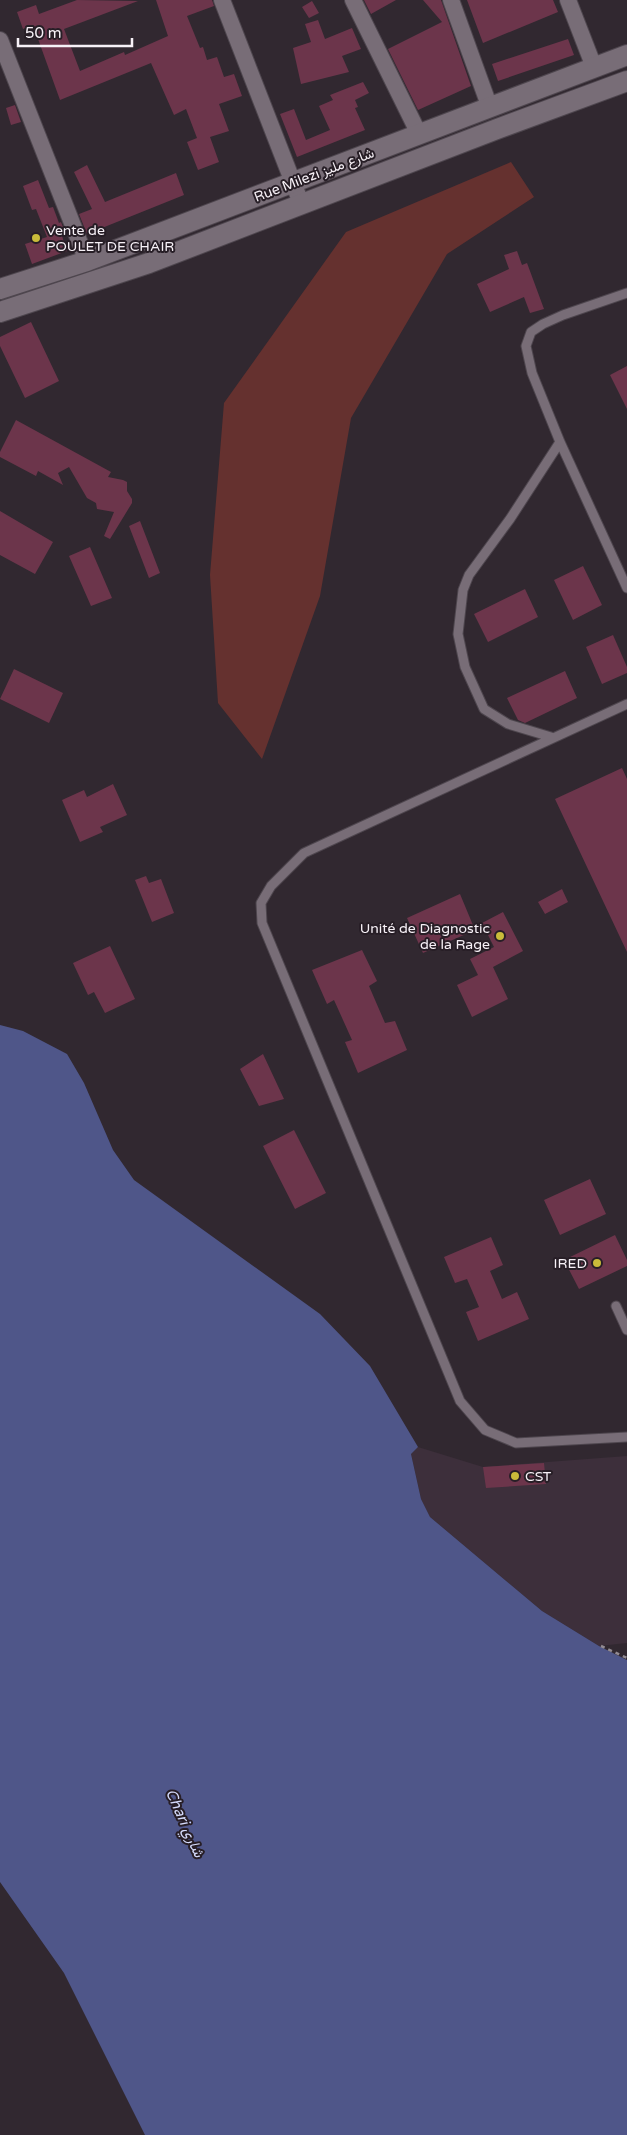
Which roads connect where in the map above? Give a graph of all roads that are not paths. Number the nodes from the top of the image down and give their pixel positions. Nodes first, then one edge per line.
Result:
1 (222, 0) edge
2 (353, 0) edge
3 (451, 0) edge
4 (568, 0) edge
5 (0, 40) edge
6 (627, 55) edge
7 (594, 68) junction
8 (627, 81) edge
9 (490, 108) junction
10 (419, 134) junction
11 (293, 183) junction
12 (301, 203) junction
13 (87, 261) junction
14 (0, 289) edge
15 (627, 293) edge
16 (0, 312) edge
17 (560, 442) junction
18 (627, 588) edge
19 (627, 704) edge
20 (552, 737) junction
21 (616, 1306) dead end
22 (627, 1330) edge
23 (627, 1437) edge

1 - 11 street
2 - 10 street
3 - 9 street
4 - 7 street
5 - 13 street
6 - 7 street, Rue Milezi شارع مليز
7 - 9 street, Rue Milezi شارع مليز
8 - 12 street, Rue Milezi شارع مليز
9 - 10 street, Rue Milezi شارع مليز
10 - 11 street, Rue Milezi شارع مليز
11 - 12 street
11 - 13 street, Rue Milezi شارع مليز
12 - 16 street, Rue Milezi شارع مليز
13 - 14 street, Rue Milezi شارع مليز
15 - 17 lane
17 - 18 lane
17 - 20 lane
19 - 20 lane
20 - 23 lane
21 - 22 lane

